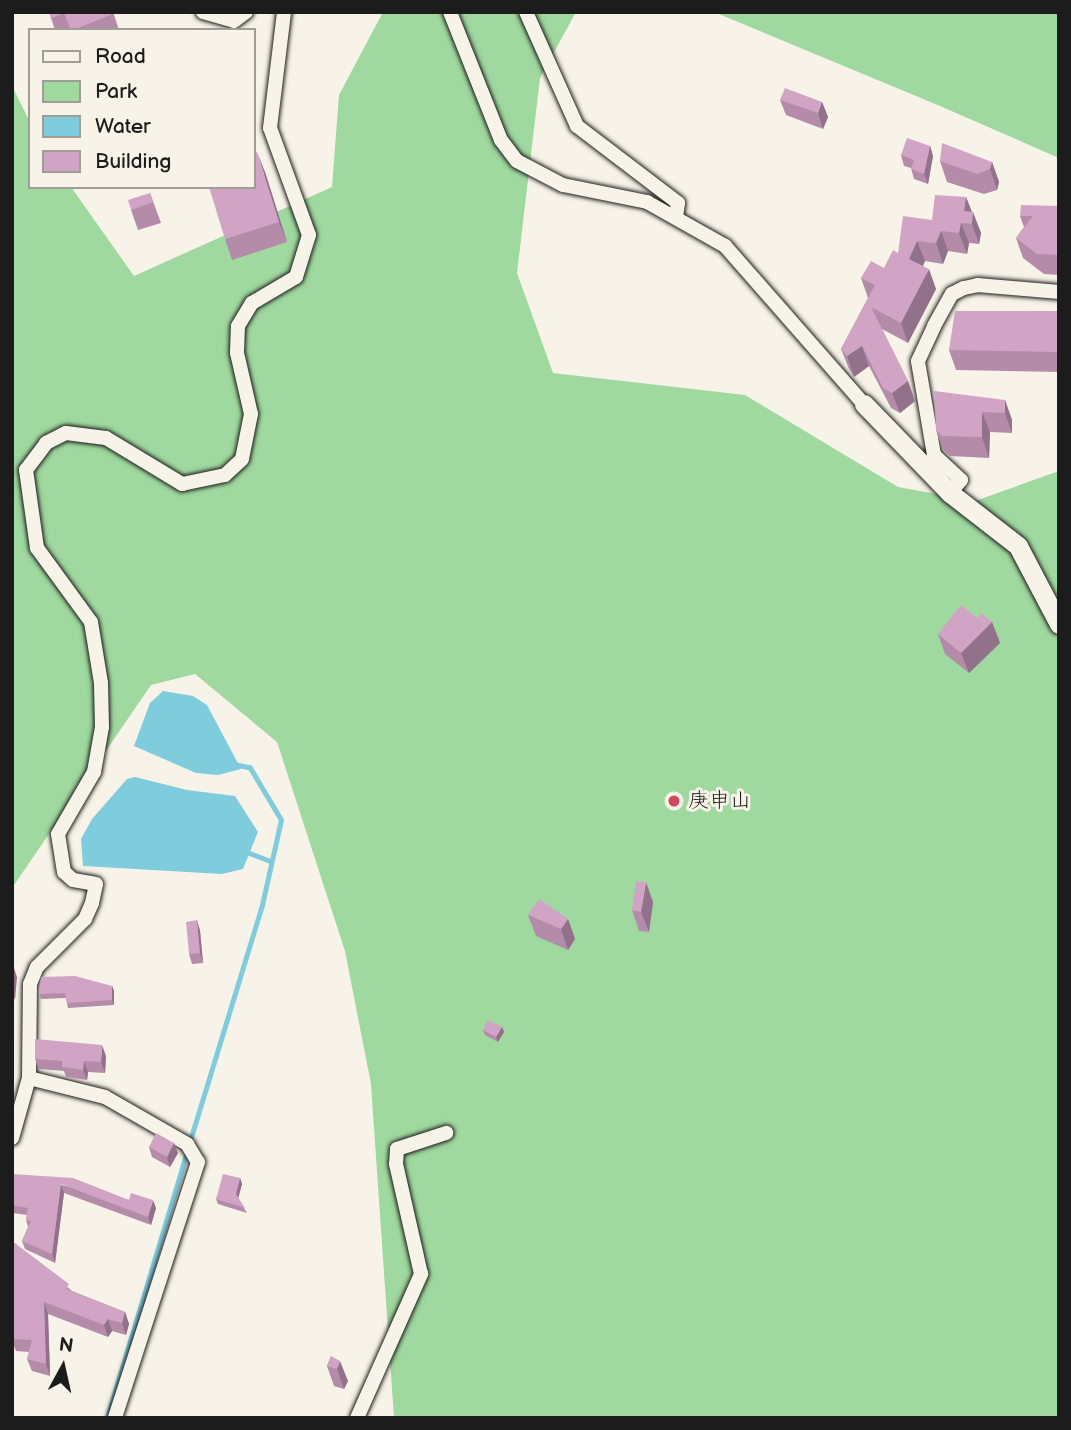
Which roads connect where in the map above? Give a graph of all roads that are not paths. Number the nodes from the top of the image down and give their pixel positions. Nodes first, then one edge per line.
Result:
1 (203, 12) edge
2 (246, 12) edge
3 (284, 12) edge
4 (450, 12) edge
5 (526, 12) edge
6 (676, 218) junction
7 (1059, 292) edge
8 (864, 404) joint
9 (950, 493) junction
10 (1059, 624) edge
11 (29, 1078) junction
12 (446, 1133) dead end
13 (12, 1138) edge
14 (115, 1418) edge
15 (357, 1418) edge

1 - 2 street
3 - 11 street
4 - 6 street
5 - 6 street
6 - 8 street
7 - 9 street
8 - 9 street
9 - 10 street
11 - 13 street
11 - 14 street
12 - 15 street

